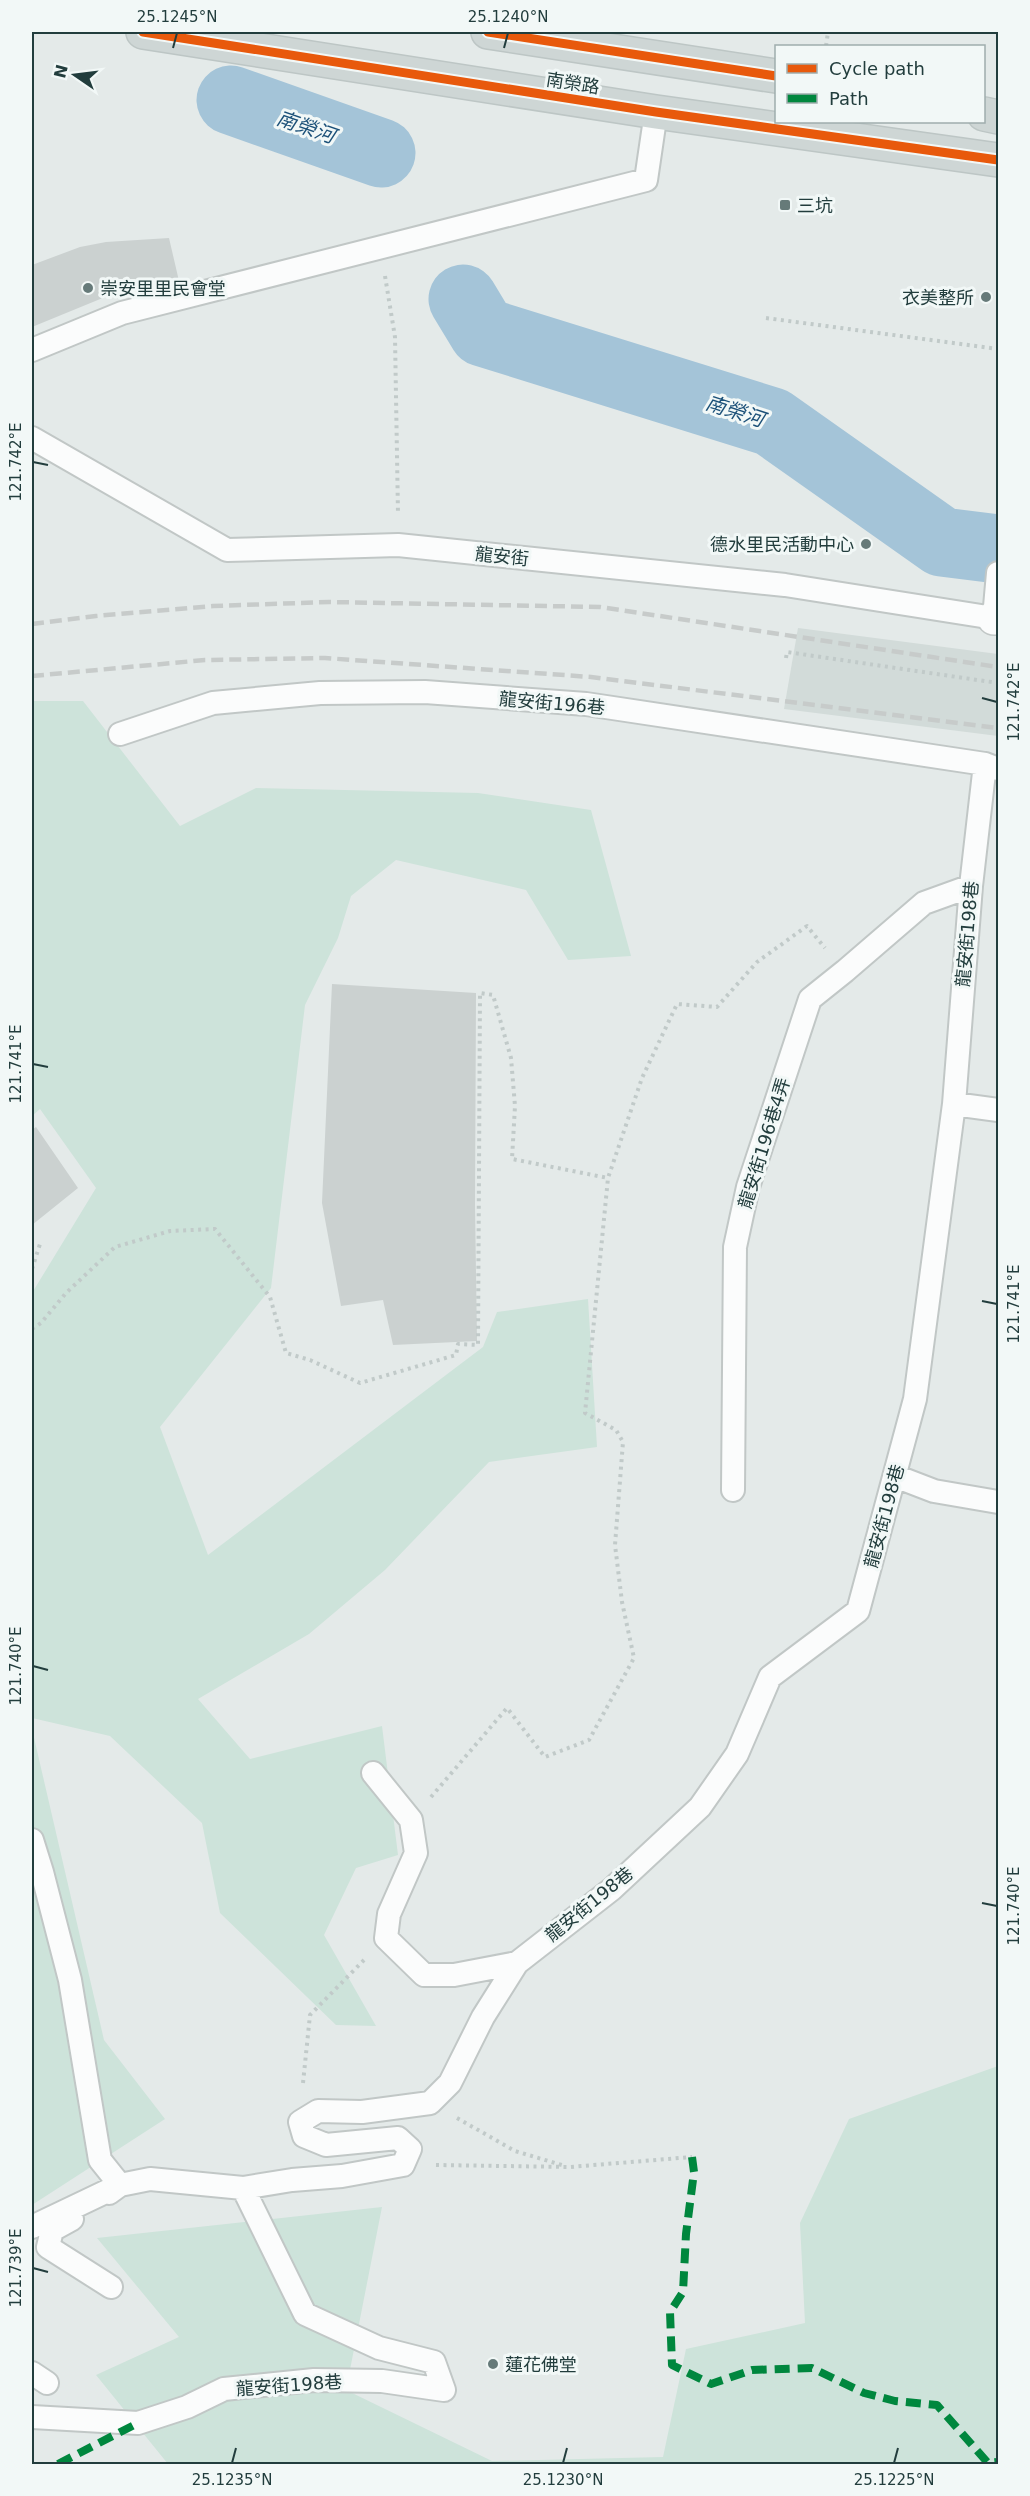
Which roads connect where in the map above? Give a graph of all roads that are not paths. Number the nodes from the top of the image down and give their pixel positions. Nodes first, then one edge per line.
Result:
1 (143, 32) edge
2 (488, 32) edge
3 (775, 76) edge
4 (656, 112) junction
5 (999, 160) edge
6 (32, 350) edge
7 (32, 438) edge
8 (999, 573) edge
9 (996, 618) edge
10 (120, 734) dead end
11 (992, 767) edge
12 (971, 886) junction
13 (954, 1104) junction
14 (999, 1110) edge
15 (895, 1476) junction
16 (733, 1490) dead end
17 (999, 1502) edge
18 (374, 1773) dead end
19 (32, 1840) edge
20 (517, 1963) junction
21 (120, 2185) junction
22 (243, 2188) junction
23 (32, 2227) edge
24 (111, 2287) dead end
25 (32, 2417) edge

1 - 4 main road, 南榮路
2 - 3 main road
4 - 5 main road, 南榮路
4 - 6 lane
7 - 9 lane, 龍安街
8 - 9 lane
10 - 11 lane, 龍安街196巷
11 - 12 lane, 龍安街198巷
12 - 13 lane, 龍安街198巷
12 - 16 lane, 龍安街196巷4弄
13 - 14 lane
13 - 15 lane, 龍安街198巷
15 - 17 lane
15 - 20 lane, 龍安街198巷
18 - 20 lane
19 - 21 lane
20 - 22 lane, 龍安街198巷
21 - 22 lane
21 - 23 lane
21 - 24 lane
22 - 25 lane, 龍安街198巷

